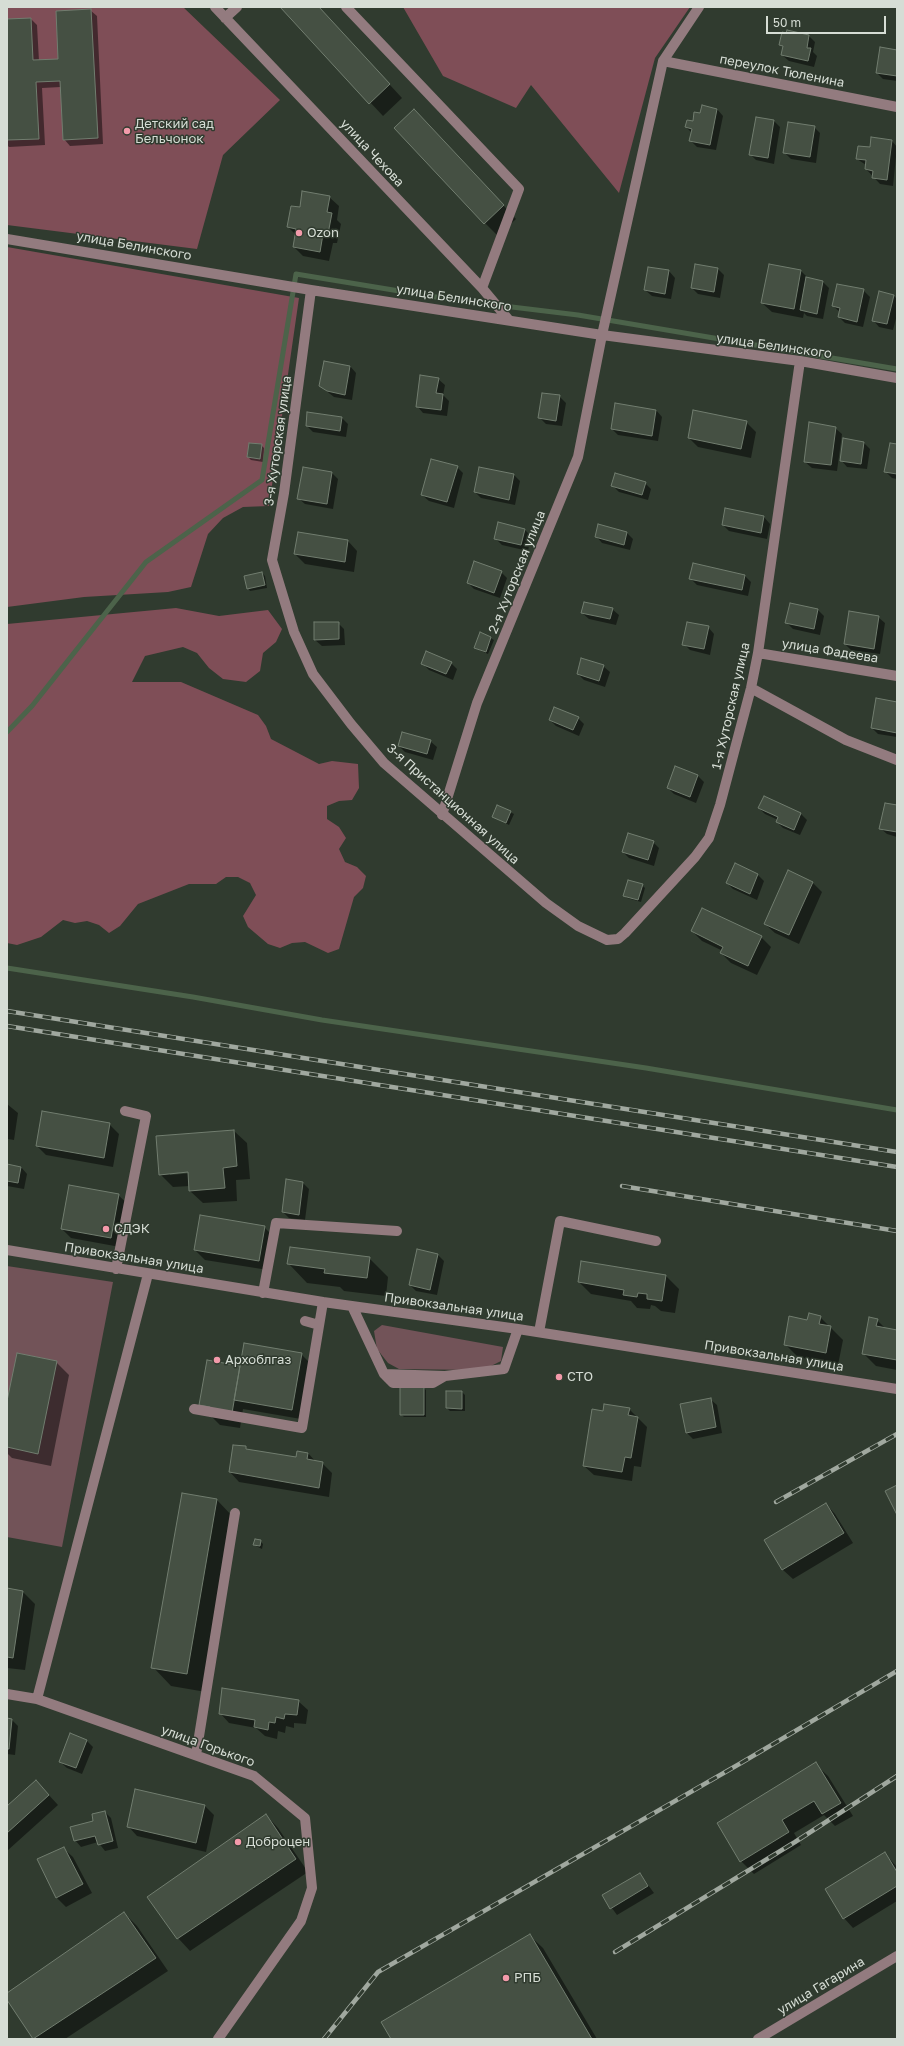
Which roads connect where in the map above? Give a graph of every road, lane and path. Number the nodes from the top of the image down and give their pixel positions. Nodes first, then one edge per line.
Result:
1 (215, 7) edge
2 (237, 7) edge
3 (346, 7) edge
4 (699, 7) edge
5 (226, 18) junction
6 (663, 61) junction
7 (897, 107) edge
8 (7, 239) edge
9 (482, 288) junction
10 (311, 290) junction
11 (508, 319) junction
12 (602, 335) junction
13 (800, 361) junction
14 (897, 378) edge
15 (282, 594) joint
16 (758, 653) junction
17 (897, 676) edge
18 (751, 688) junction
19 (897, 760) edge
20 (442, 815) junction
21 (607, 940) joint
22 (125, 1111) dead end
23 (397, 1231) dead end
24 (656, 1241) dead end
25 (7, 1250) edge
26 (116, 1269) junction
27 (148, 1274) junction
28 (263, 1293) junction
29 (323, 1302) junction
30 (352, 1306) junction
31 (305, 1321) dead end
32 (319, 1325) junction
33 (518, 1329) junction
34 (539, 1332) junction
35 (897, 1389) edge
36 (194, 1409) dead end
37 (235, 1513) dead end
38 (7, 1694) edge
39 (37, 1699) junction
40 (196, 1755) junction
41 (897, 1956) edge
42 (218, 2039) edge
43 (758, 2039) edge

1 - 5 street, улица Чехова
2 - 5 street
3 - 9 street
4 - 6 street
5 - 9 street, улица Чехова
6 - 7 street, переулок Тюленина
6 - 12 street, 2-я Хуторская улица
8 - 10 street, улица Белинского
9 - 11 street, улица Чехова
10 - 11 street, улица Белинского
10 - 15 street, 3-я Хуторская улица
11 - 12 street, улица Белинского
12 - 13 street, улица Белинского
12 - 20 street, 2-я Хуторская улица
13 - 14 street, улица Белинского
13 - 16 street, 1-я Хуторская улица
15 - 20 street, 3-я Пристанционная улица
16 - 17 street, улица Фадеева
16 - 18 street, 1-я Хуторская улица
18 - 19 street
18 - 21 street, 1-я Хуторская улица
20 - 21 street, 3-я Пристанционная улица
22 - 26 street
23 - 28 street
24 - 34 street
25 - 26 street, Привокзальная улица
26 - 27 street, Привокзальная улица
27 - 28 street, Привокзальная улица
27 - 39 street
28 - 29 street, Привокзальная улица
29 - 30 street, Привокзальная улица
29 - 32 street
30 - 33 street, Привокзальная улица
30 - 33 street
31 - 32 street
32 - 36 street
33 - 34 street, Привокзальная улица
34 - 35 street, Привокзальная улица
37 - 40 street
38 - 39 street
39 - 40 street, улица Горького
40 - 42 street, улица Горького
41 - 43 street, улица Гагарина

